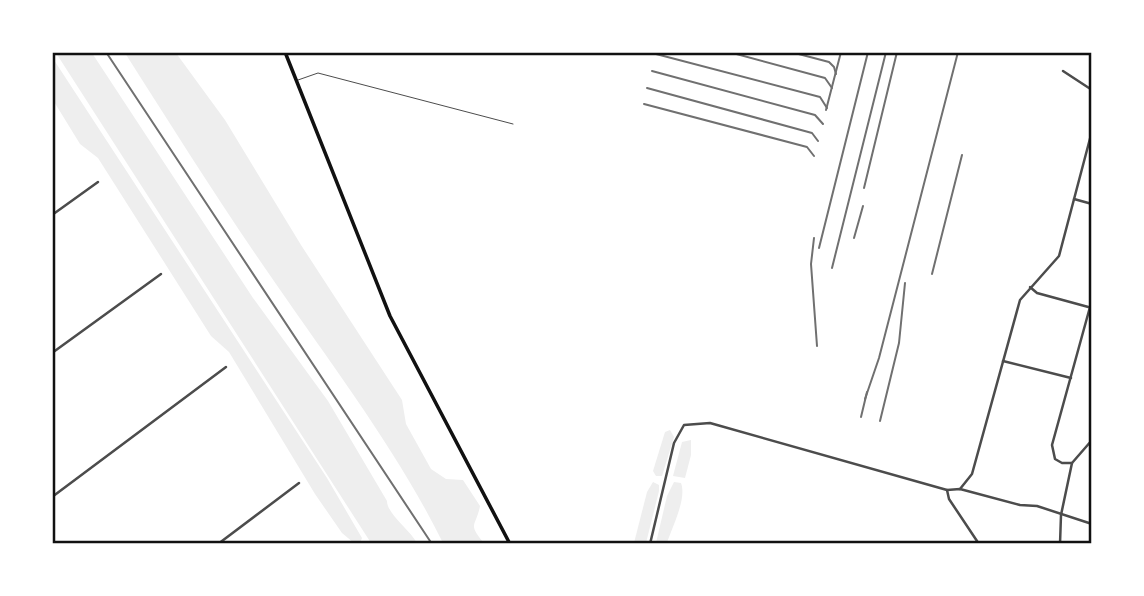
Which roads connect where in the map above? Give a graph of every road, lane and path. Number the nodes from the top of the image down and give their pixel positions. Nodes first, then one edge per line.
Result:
1 (285, 52) edge
2 (1063, 71) dead end
3 (296, 81) junction
4 (1091, 90) edge
5 (513, 124) dead end
6 (1091, 131) edge
7 (98, 182) dead end
8 (1074, 199) junction
9 (1091, 204) edge
10 (52, 215) edge
11 (1091, 249) edge
12 (1091, 260) edge
13 (161, 274) dead end
14 (1030, 287) junction
15 (1091, 307) edge
16 (52, 353) edge
17 (1003, 361) junction
18 (226, 367) dead end
19 (1071, 378) junction
20 (1091, 440) edge
21 (1072, 463) junction
22 (299, 483) dead end
23 (960, 489) junction
24 (947, 490) junction
25 (52, 496) edge
26 (1061, 515) junction
27 (1091, 524) edge
28 (218, 544) edge
29 (510, 544) edge
30 (650, 544) edge
31 (979, 544) edge
32 (1059, 544) edge

1 - 3 main road
2 - 4 street
3 - 5 lane
3 - 29 main road
6 - 8 street
7 - 10 street
8 - 9 street
8 - 14 street
11 - 12 street
13 - 16 street
14 - 15 street
14 - 17 street
15 - 19 street
17 - 19 street
17 - 23 street
18 - 25 street
19 - 21 street
20 - 21 street
21 - 26 street
22 - 28 street
23 - 24 street
23 - 26 street
24 - 30 street
24 - 31 street
26 - 27 street
26 - 32 street

